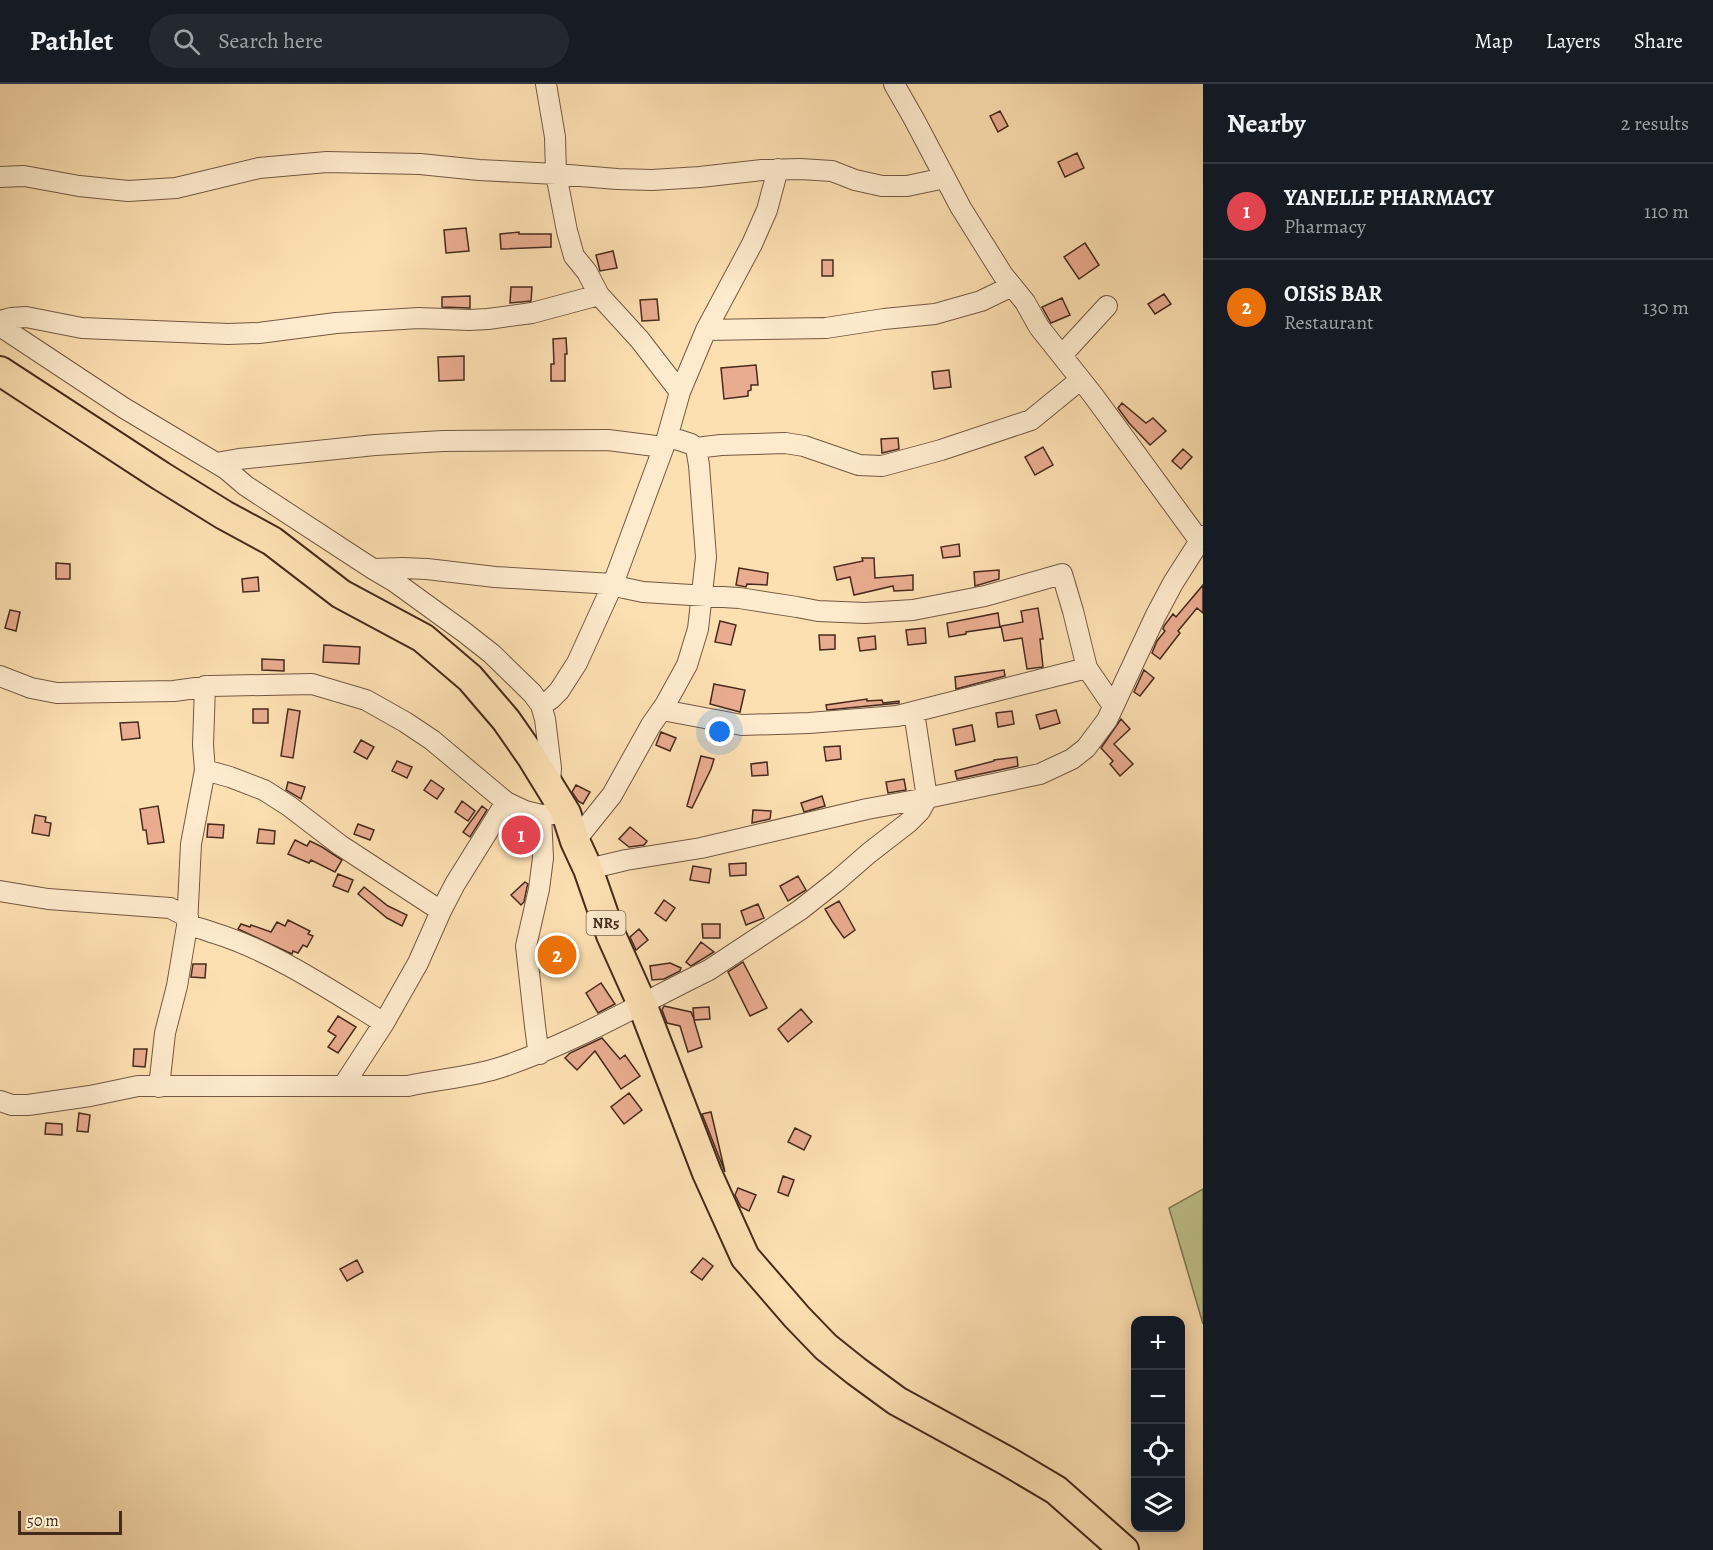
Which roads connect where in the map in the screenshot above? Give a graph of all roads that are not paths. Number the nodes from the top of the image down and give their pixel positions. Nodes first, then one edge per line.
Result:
1 (546, 84) edge
2 (894, 84) edge
3 (778, 169) junction
4 (556, 174) junction
5 (0, 177) edge
6 (945, 178) junction
7 (1012, 286) junction
8 (599, 295) junction
9 (1107, 306) dead end
10 (0, 321) edge
11 (0, 326) edge
12 (706, 330) junction
13 (1062, 356) junction
14 (0, 371) edge
15 (1080, 380) junction
16 (680, 392) junction
17 (665, 443) junction
18 (696, 448) junction
19 (216, 463) junction
20 (1201, 538) edge
21 (373, 569) junction
22 (613, 584) junction
23 (701, 595) junction
24 (1087, 668) junction
25 (0, 676) edge
26 (205, 686) junction
27 (541, 705) junction
28 (1113, 706) junction
29 (662, 710) junction
30 (914, 712) junction
31 (205, 770) junction
32 (550, 787) junction
33 (927, 798) junction
34 (506, 802) junction
35 (553, 814) junction
36 (575, 841) junction
37 (588, 869) junction
38 (0, 891) edge
39 (441, 911) junction
40 (188, 922) junction
41 (642, 1004) junction
42 (384, 1023) junction
43 (540, 1054) junction
44 (343, 1086) junction
45 (159, 1087) junction
46 (0, 1101) edge
47 (1124, 1550) edge

1 - 4 street
2 - 6 street
3 - 4 street
3 - 6 street
3 - 12 street
4 - 5 street
4 - 8 street
6 - 7 street
7 - 12 street
7 - 13 street
8 - 10 street
8 - 16 street
9 - 13 street
11 - 19 street
12 - 16 street
13 - 15 street
14 - 32 highway, NR5
15 - 18 street
15 - 20 street
16 - 17 street
17 - 18 street
17 - 19 street
17 - 22 street
18 - 23 street
19 - 21 street
20 - 28 street
21 - 22 street
21 - 27 street
22 - 23 street
22 - 27 street
23 - 24 street
23 - 29 street
24 - 28 street
24 - 30 street
25 - 26 street
26 - 31 street
26 - 34 street
27 - 32 street
28 - 33 street
29 - 30 street
29 - 36 street
30 - 33 street
31 - 39 street
31 - 40 street
32 - 35 highway, NR5
33 - 37 street
33 - 41 street
34 - 35 street
34 - 39 street
35 - 36 highway, NR5
35 - 43 street
36 - 37 highway, NR5
37 - 41 highway, NR5
38 - 40 street
39 - 42 street
40 - 42 street
40 - 45 street
41 - 43 street
41 - 47 highway, NR5
42 - 44 street
43 - 44 street
44 - 45 street
45 - 46 street

